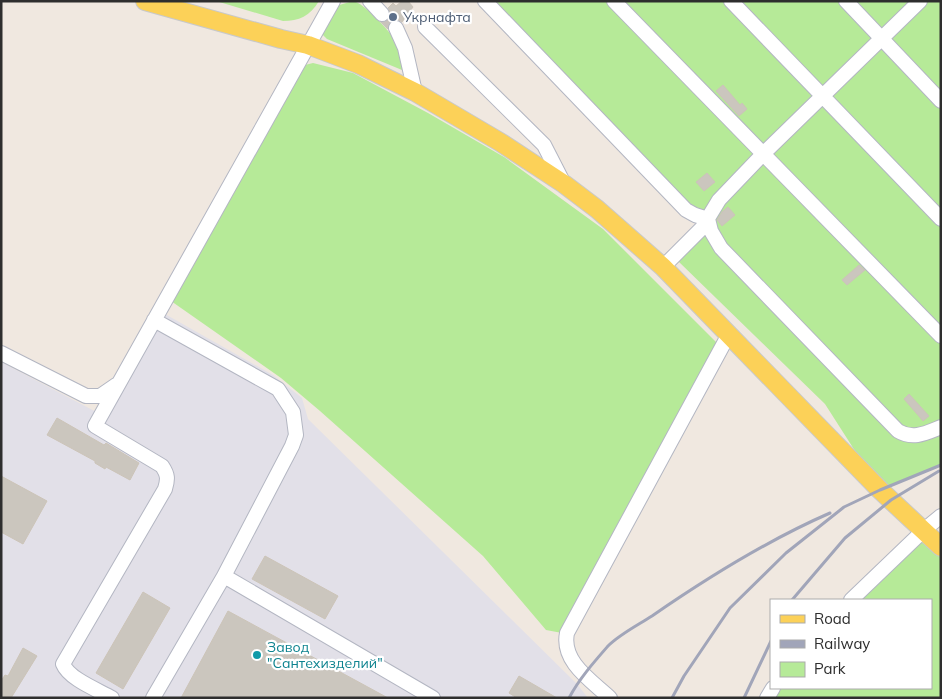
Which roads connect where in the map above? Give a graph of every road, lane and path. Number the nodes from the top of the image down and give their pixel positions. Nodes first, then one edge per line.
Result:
1 (145, 1) edge
2 (333, 1) edge
3 (370, 1) edge
4 (485, 1) edge
5 (614, 1) edge
6 (731, 1) edge
7 (846, 1) edge
8 (920, 1) edge
9 (382, 14) tunnel mouth
10 (425, 27) dead end
11 (396, 28) tunnel mouth
12 (881, 39) junction
13 (308, 45) junction
14 (415, 92) junction
15 (823, 96) junction
16 (941, 101) edge
17 (763, 154) junction
18 (564, 184) junction
19 (941, 218) edge
20 (708, 219) junction
21 (663, 267) junction
22 (154, 320) junction
23 (729, 334) junction
24 (941, 336) edge
25 (1, 353) edge
26 (118, 384) junction
27 (941, 427) edge
28 (941, 516) edge
29 (924, 530) junction
30 (941, 546) edge
31 (224, 576) junction
32 (852, 599) edge
33 (112, 698) edge
34 (153, 698) edge
35 (433, 698) edge
36 (610, 698) edge

1 - 13 main road
2 - 13 street
3 - 9 street
4 - 20 street
5 - 17 street
6 - 15 street
7 - 12 street
8 - 12 street
10 - 18 street
11 - 14 street
12 - 15 street
12 - 16 street
13 - 14 main road
13 - 22 street
14 - 18 main road
15 - 17 street
15 - 19 street
17 - 20 street
17 - 24 street
18 - 21 main road
20 - 21 street
20 - 27 street
21 - 23 main road
22 - 26 street
22 - 31 street
23 - 29 main road
23 - 36 street
25 - 26 street
26 - 33 street
28 - 29 street
29 - 30 main road
29 - 32 street
31 - 34 street
31 - 35 street

